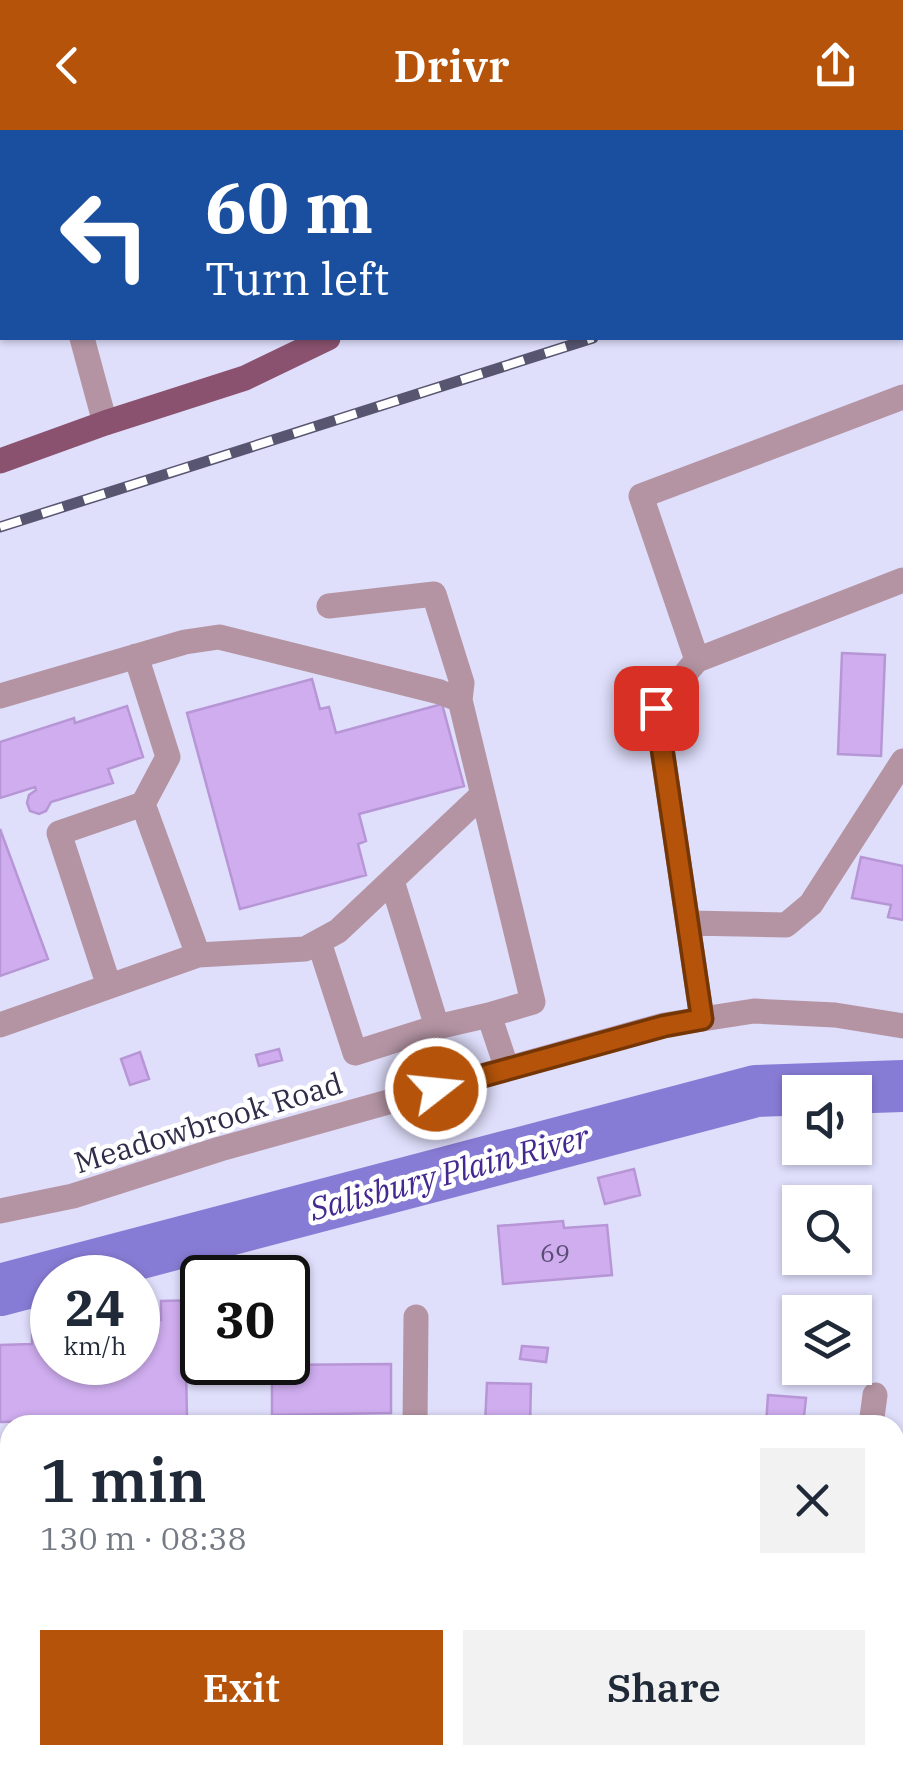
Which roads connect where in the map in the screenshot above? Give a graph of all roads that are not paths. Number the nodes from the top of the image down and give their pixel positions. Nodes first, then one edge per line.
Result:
1 (83, 340) edge
2 (324, 340) edge
3 (903, 397) edge
4 (105, 422) junction
5 (0, 461) edge
6 (903, 580) edge
7 (329, 606) dead end
8 (136, 656) junction
9 (698, 660) junction
10 (0, 696) edge
11 (460, 700) junction
12 (903, 761) edge
13 (482, 794) junction
14 (143, 804) junction
15 (392, 881) junction
16 (688, 923) junction
17 (319, 942) junction
18 (198, 955) junction
19 (108, 986) junction
20 (489, 1015) junction
21 (702, 1019) junction
22 (0, 1025) edge
23 (903, 1026) edge
24 (436, 1027) junction
25 (507, 1069) junction
26 (0, 1210) edge
27 (416, 1317) dead end
28 (875, 1395) dead end
29 (416, 1415) edge
30 (873, 1415) edge

1 - 4 street
2 - 4 main road
3 - 9 street
4 - 5 main road
6 - 9 street
7 - 11 street
8 - 10 street
8 - 11 street
8 - 14 street
9 - 16 street
11 - 13 street
12 - 16 street
13 - 15 street
13 - 20 street
14 - 18 street
14 - 19 street
15 - 17 street
15 - 24 street
16 - 21 street
17 - 18 street
17 - 24 street
18 - 19 street
19 - 22 street
20 - 24 street
20 - 25 street
21 - 23 street, Meadowbrook Road
21 - 25 street, Meadowbrook Road
25 - 26 street, Meadowbrook Road
27 - 29 street
28 - 30 street

